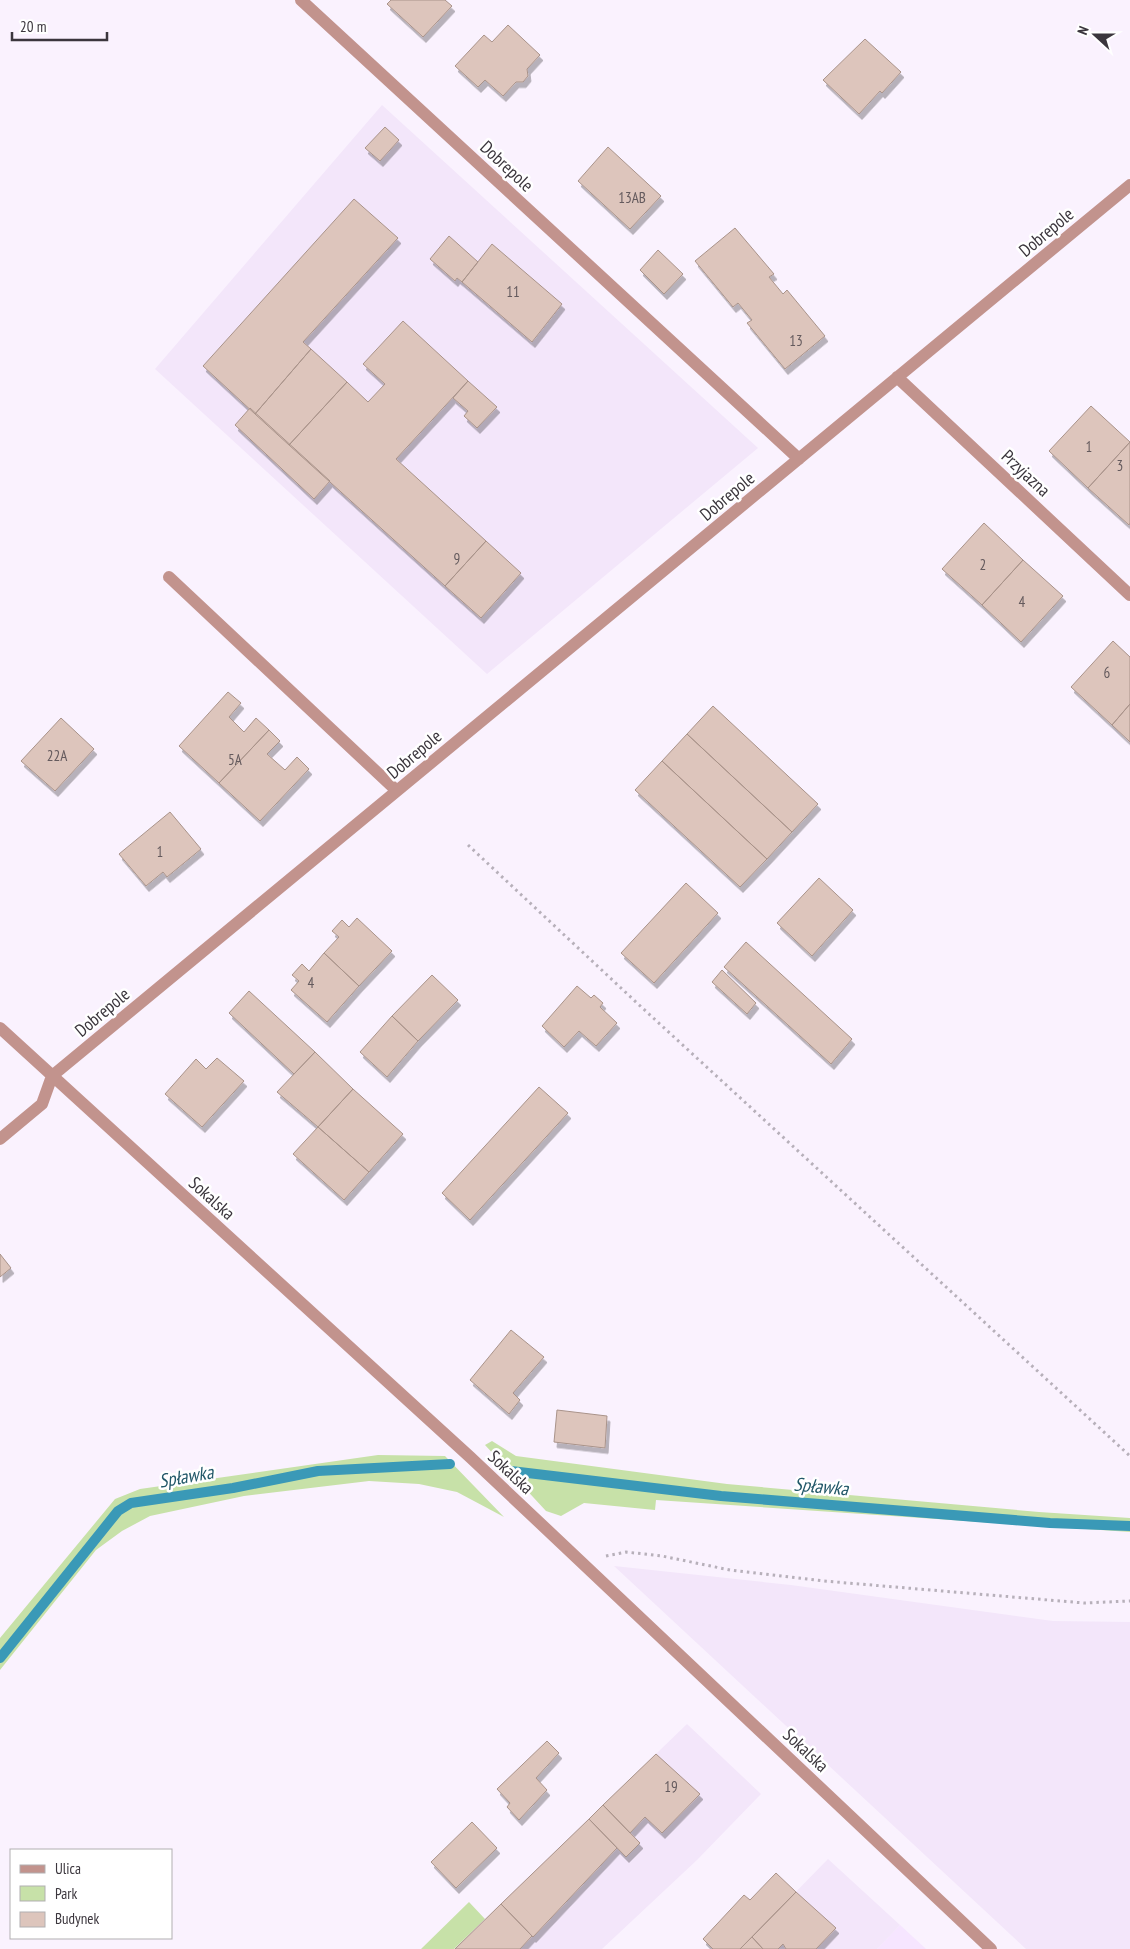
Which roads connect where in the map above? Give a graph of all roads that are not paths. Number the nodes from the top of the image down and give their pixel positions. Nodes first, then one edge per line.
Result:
1 (301, 0) edge
2 (1130, 185) edge
3 (898, 377) junction
4 (799, 459) junction
5 (169, 577) dead end
6 (1130, 595) edge
7 (397, 791) junction
8 (0, 1028) edge
9 (52, 1076) junction
10 (0, 1139) edge
11 (991, 1949) edge

1 - 4 street, Dobrepole
2 - 3 street, Dobrepole
3 - 4 street, Dobrepole
3 - 6 street, Przyjazna
4 - 7 street, Dobrepole
5 - 7 street
7 - 9 street, Dobrepole
8 - 9 street, Sokalska
9 - 10 street
9 - 11 street, Sokalska

